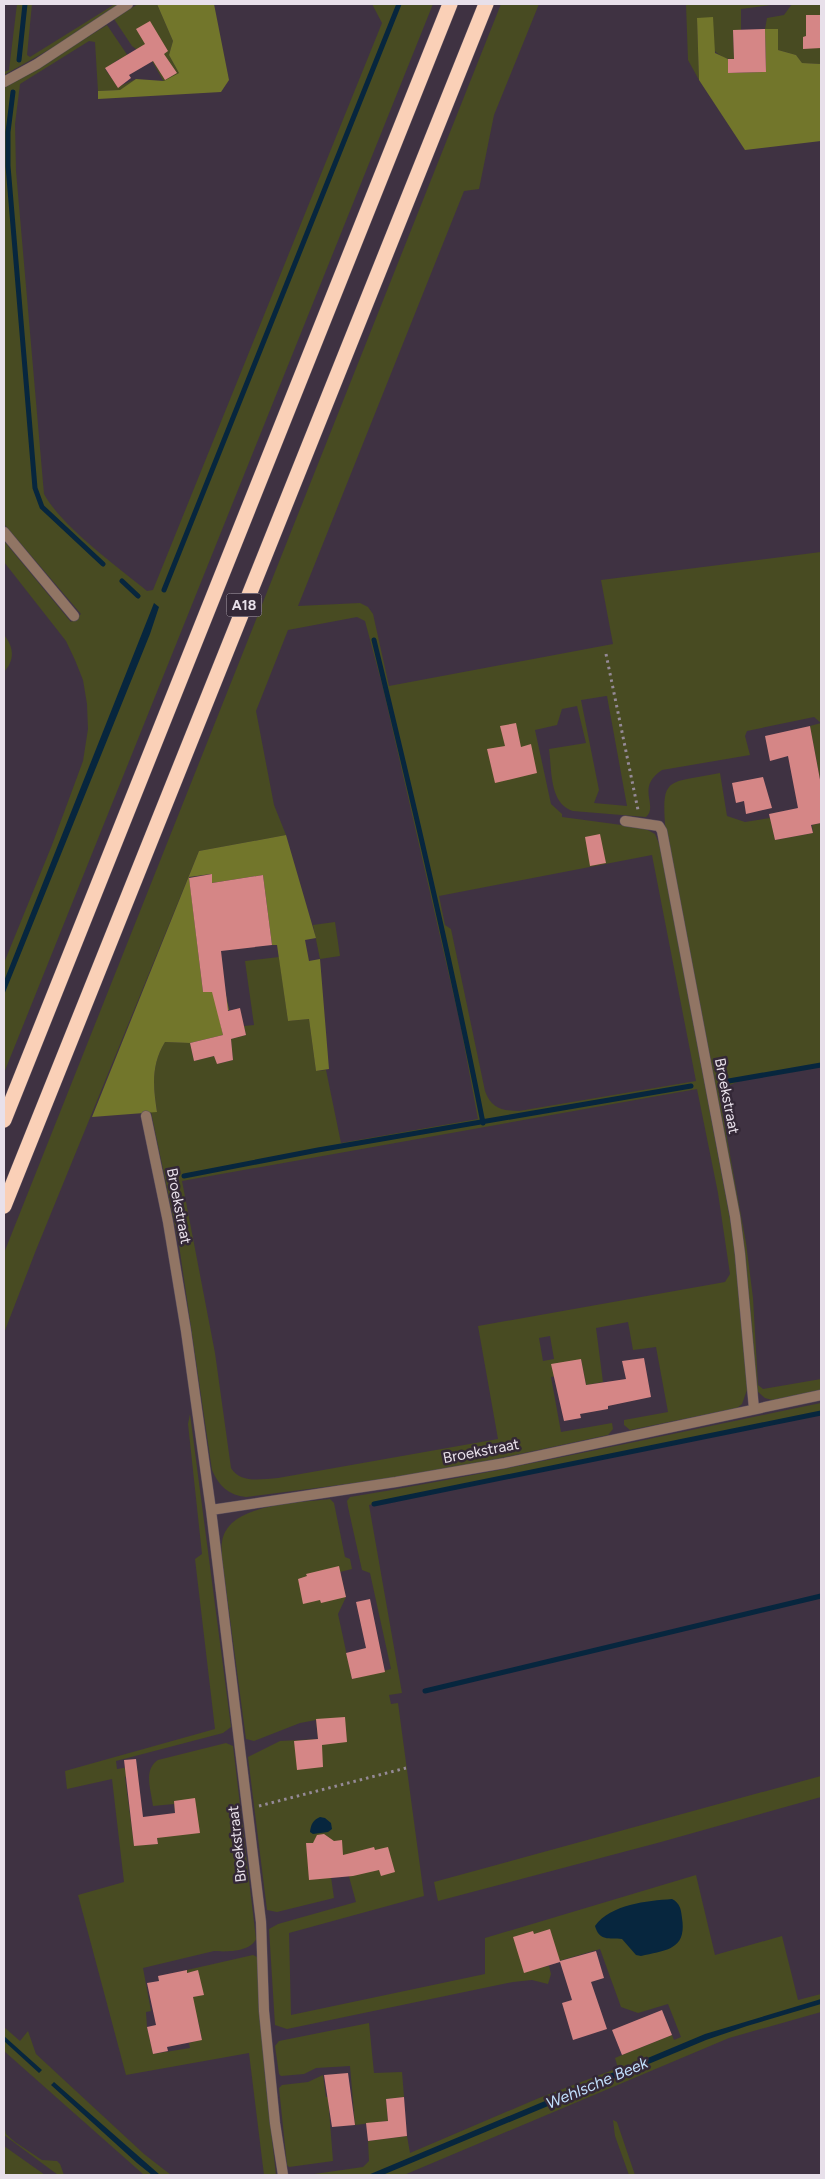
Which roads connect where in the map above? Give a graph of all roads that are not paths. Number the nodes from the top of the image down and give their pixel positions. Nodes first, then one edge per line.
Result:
1 (128, 4) edge
2 (450, 4) edge
3 (486, 4) edge
4 (4, 82) edge
5 (4, 532) edge
6 (74, 616) dead end
7 (625, 821) dead end
8 (146, 1116) dead end
9 (4, 1120) edge
10 (4, 1206) edge
11 (821, 1395) edge
12 (754, 1409) junction
13 (211, 1510) junction
14 (283, 2175) edge

1 - 4 street
2 - 9 highway, A18
3 - 10 highway, A18
5 - 6 street
7 - 12 street, Broekstraat
8 - 13 street, Broekstraat
11 - 12 street, Broekstraat
12 - 13 street, Broekstraat
13 - 14 street, Broekstraat

